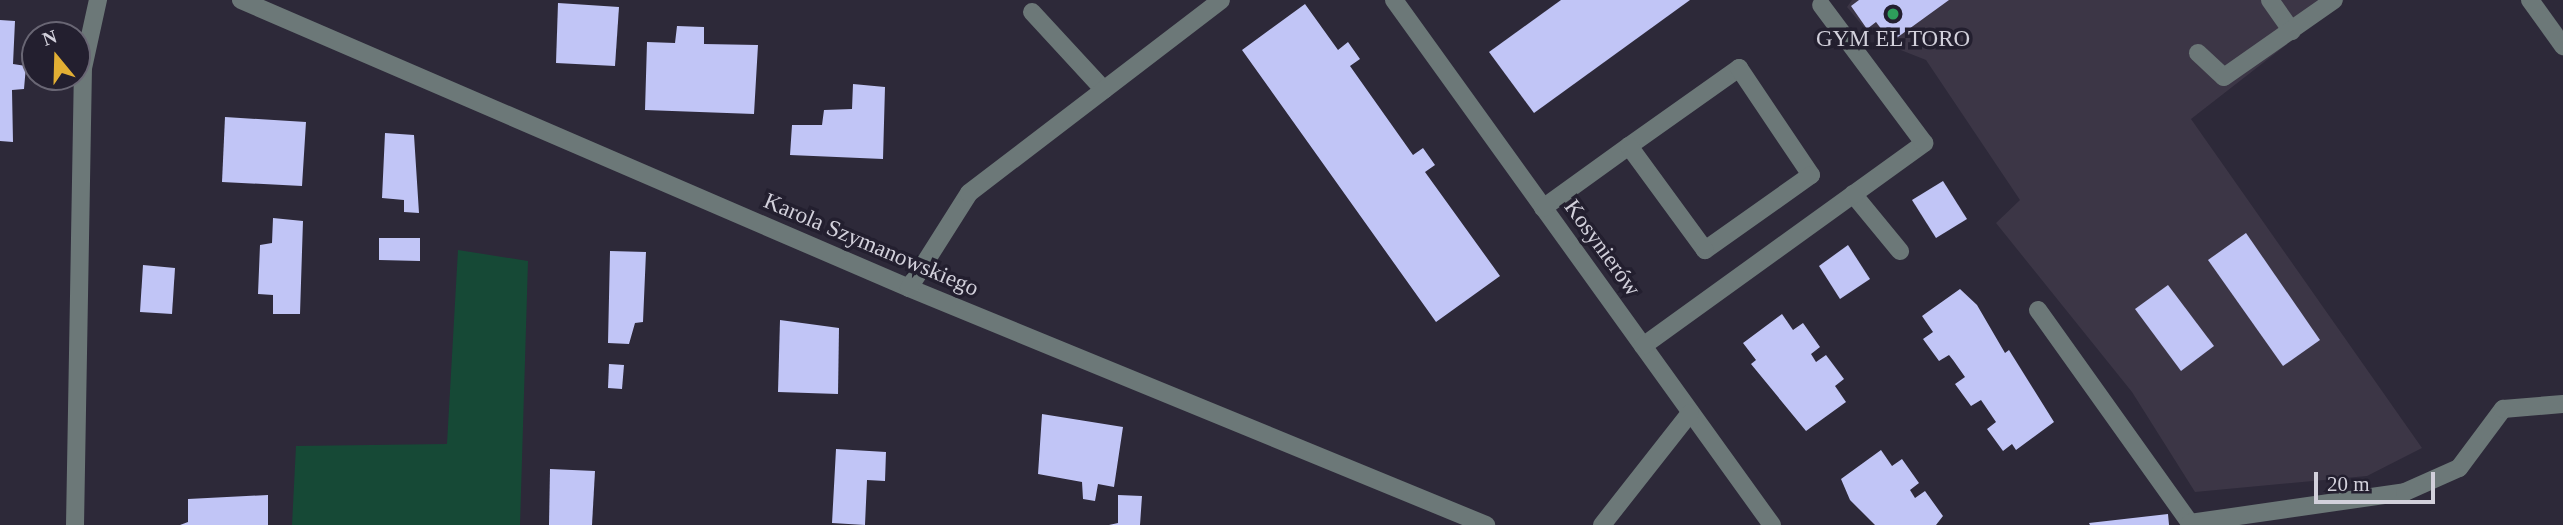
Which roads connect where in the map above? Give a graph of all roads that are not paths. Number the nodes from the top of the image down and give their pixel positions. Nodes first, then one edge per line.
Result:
1 (98, 0) edge
2 (242, 0) edge
3 (1221, 0) edge
4 (1394, 0) edge
5 (2270, 0) edge
6 (2334, 0) edge
7 (2530, 0) edge
8 (1821, 5) dead end
9 (1031, 12) dead end
10 (2292, 31) junction
11 (2563, 46) edge
12 (2198, 53) dead end
13 (1104, 90) junction
14 (1629, 146) junction
15 (1853, 194) junction
16 (1543, 208) junction
17 (1900, 251) dead end
18 (909, 288) junction
19 (2038, 310) dead end
20 (1643, 346) junction
21 (2563, 404) edge
22 (1690, 413) junction
23 (75, 525) edge
24 (1486, 525) edge
25 (1602, 525) edge
26 (1772, 525) edge

1 - 23 street
2 - 18 street, Karola Szymanowskiego
3 - 13 street
4 - 16 street, Kosynierów
5 - 10 street
6 - 10 street
7 - 11 street
8 - 15 street
9 - 13 street
10 - 12 street
13 - 18 street
14 - 14 street
14 - 16 street
15 - 17 street
15 - 20 street
16 - 20 street, Kosynierów
18 - 24 street, Karola Szymanowskiego
19 - 21 street
20 - 22 street, Kosynierów
22 - 25 street
22 - 26 street, Kosynierów

